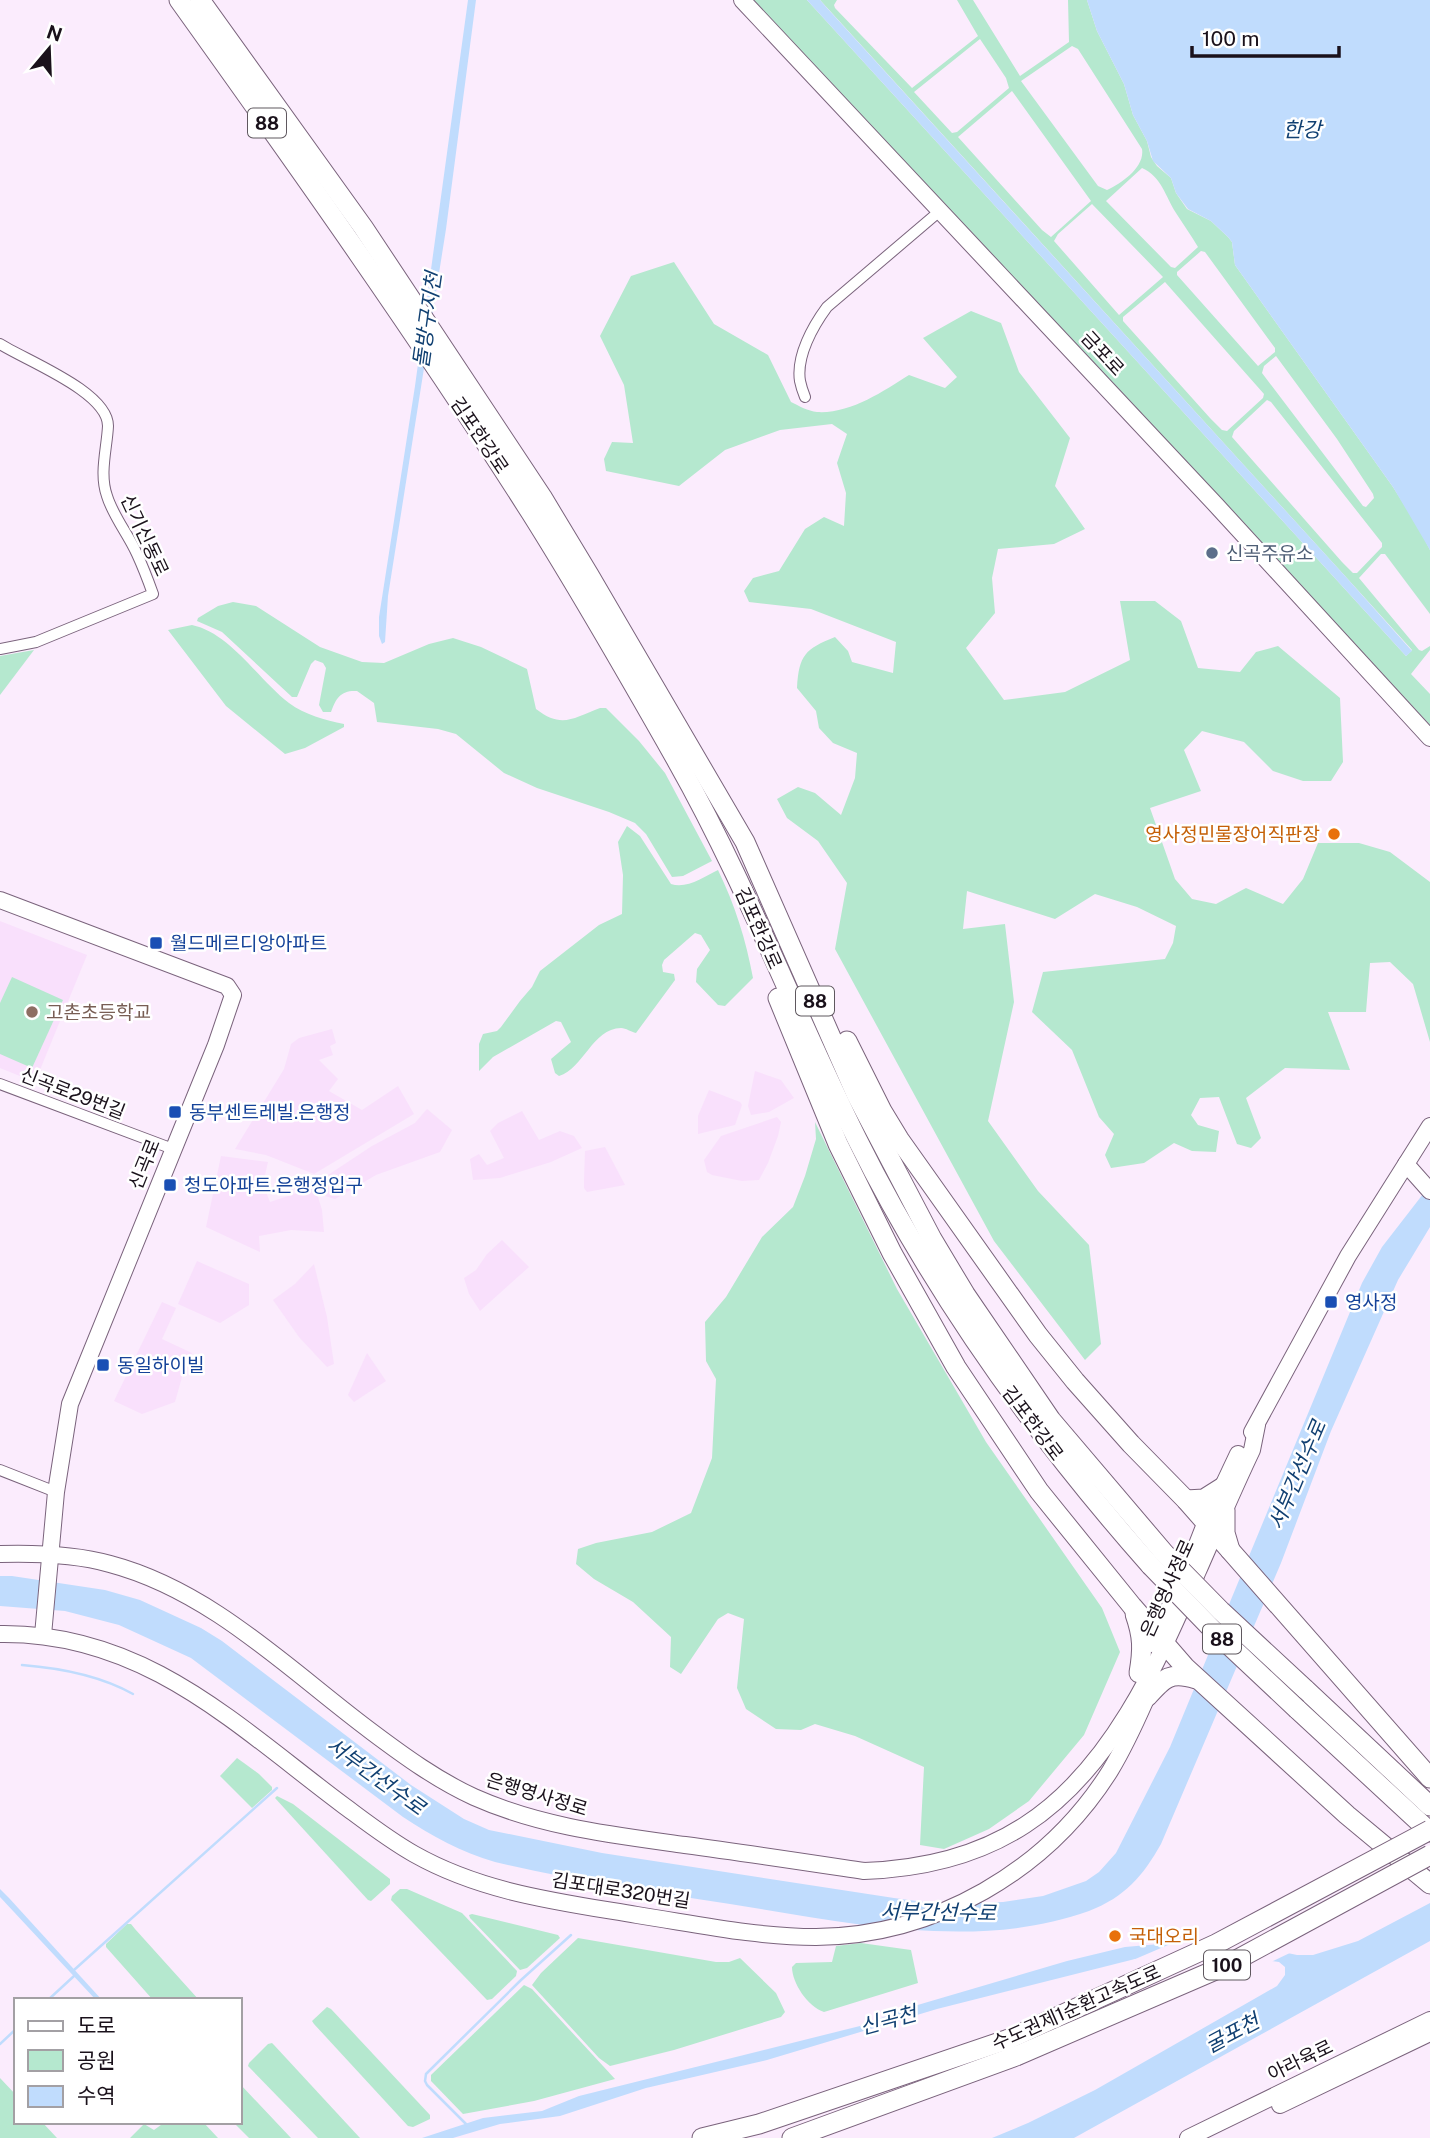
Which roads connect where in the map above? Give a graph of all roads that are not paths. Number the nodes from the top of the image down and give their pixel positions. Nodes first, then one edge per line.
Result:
1 (179, 0) edge
2 (200, 0) edge
3 (742, 0) edge
4 (942, 211) junction
5 (0, 344) edge
6 (805, 397) dead end
7 (0, 649) edge
8 (1430, 738) edge
9 (738, 882) junction
10 (0, 900) edge
11 (791, 944) junction
12 (0, 1084) edge
13 (1430, 1126) edge
14 (1425, 1141) edge
15 (173, 1149) junction
16 (1406, 1164) junction
17 (1427, 1188) edge
18 (1257, 1425) junction
19 (0, 1470) edge
20 (1223, 1487) junction
21 (56, 1492) junction
22 (1186, 1500) junction
23 (1225, 1510) junction
24 (1210, 1529) junction
25 (0, 1554) edge
26 (1235, 1557) junction
27 (51, 1560) junction
28 (1158, 1560) junction
29 (1132, 1606) junction
30 (43, 1629) junction
31 (0, 1634) edge
32 (1161, 1639) junction
33 (1139, 1673) junction
34 (1187, 1673) junction
35 (1147, 1697) junction
36 (1095, 1758) junction
37 (1430, 1778) edge
38 (1430, 1806) edge
39 (1430, 1831) edge
40 (1430, 1855) edge
41 (1429, 1884) edge
42 (1430, 2020) edge
43 (1430, 2034) edge
44 (1012, 2048) junction
45 (702, 2138) edge
46 (792, 2138) edge
47 (1188, 2138) edge
48 (1212, 2138) edge

1 - 9 highway, 김포한강로 / 88
2 - 11 highway, 김포한강로 / 88
3 - 4 street, 금포로
4 - 6 street
4 - 8 street, 금포로
5 - 7 street, 신기신동로
9 - 28 highway, 김포한강로 / 88
9 - 29 highway
10 - 15 street, 신곡로
11 - 22 highway
11 - 28 highway, 김포한강로 / 88
12 - 15 street, 신곡로29번길
13 - 14 street
14 - 16 street
15 - 21 street, 신곡로
16 - 17 street
16 - 18 street, 은행영사정로
18 - 20 street, 은행영사정로
18 - 23 street, 은행영사정로
19 - 21 street
20 - 22 highway
20 - 24 street, 은행영사정로
21 - 27 street, 신곡로
22 - 24 highway
23 - 24 street, 은행영사정로
23 - 26 highway
24 - 26 highway
24 - 32 street, 은행영사정로
25 - 27 street, 은행영사정로
26 - 37 highway
27 - 30 street, 신곡로
27 - 36 street, 은행영사정로
28 - 38 highway, 김포한강로 / 88, bridge
28 - 39 highway, 김포한강로 / 88, bridge
29 - 32 highway
29 - 33 highway
30 - 31 street, 김포대로320번길
30 - 35 street, 김포대로320번길
32 - 33 street, 은행영사정로
32 - 34 highway
32 - 35 street, 김포대로320번길
32 - 36 street, 은행영사정로
33 - 36 street, 은행영사정로
34 - 35 highway
34 - 41 highway
39 - 44 highway, 수도권제1순환고속도로 / 100, bridge
40 - 44 highway, 수도권제1순환고속도로 / 100, bridge
42 - 47 street, 아라육로
43 - 48 street, 아라육로
44 - 45 highway, 수도권제1순환고속도로 / 100
44 - 46 highway, 수도권제1순환고속도로 / 100

